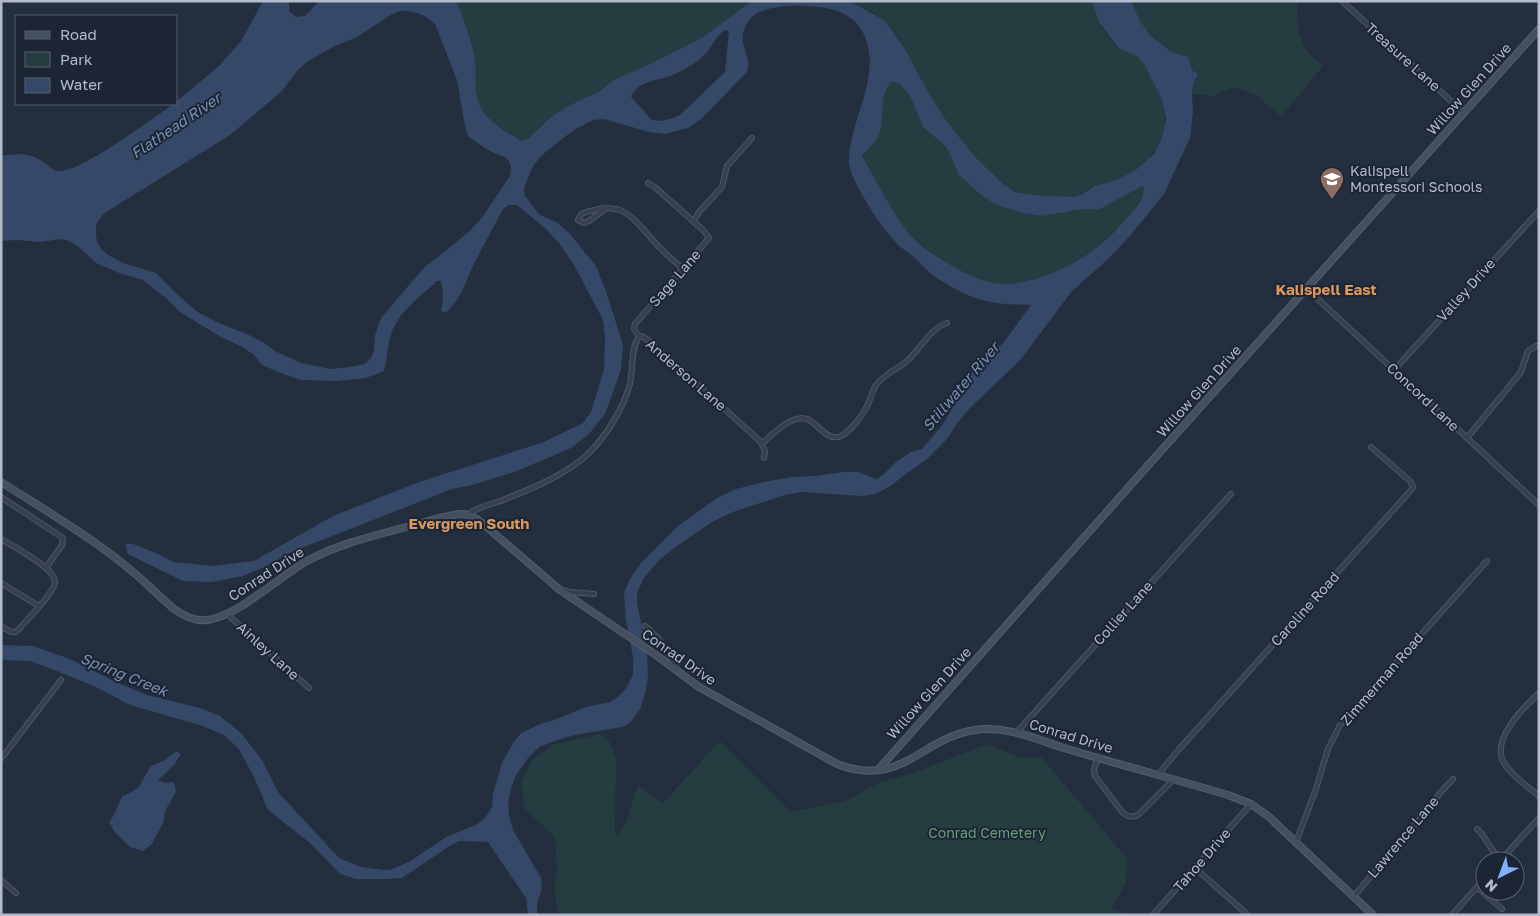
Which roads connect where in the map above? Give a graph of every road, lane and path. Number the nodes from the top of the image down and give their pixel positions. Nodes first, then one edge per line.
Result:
1 (1342, 1) edge
2 (1539, 29) edge
3 (1464, 113) junction
4 (752, 138) dead end
5 (648, 183) dead end
6 (605, 209) junction
7 (1539, 211) edge
8 (694, 221) junction
9 (683, 269) junction
10 (1307, 289) junction
11 (947, 323) dead end
12 (639, 337) junction
13 (1539, 346) edge
14 (1394, 370) junction
15 (1467, 438) junction
16 (762, 444) junction
17 (1371, 447) dead end
18 (764, 458) dead end
19 (2, 485) edge
20 (1231, 494) dead end
21 (1, 497) edge
22 (1539, 504) edge
23 (469, 515) junction
24 (1, 539) edge
25 (1487, 561) dead end
26 (46, 568) junction
27 (1, 583) edge
28 (557, 587) junction
29 (594, 594) dead end
30 (39, 606) junction
31 (227, 614) junction
32 (1, 626) edge
33 (645, 626) dead end
34 (61, 680) dead end
35 (688, 680) junction
36 (309, 688) dead end
37 (1539, 693) edge
38 (1016, 733) junction
39 (1098, 758) junction
40 (1, 759) edge
41 (878, 770) junction
42 (1158, 775) junction
43 (1174, 779) junction
44 (1453, 779) dead end
45 (1539, 796) edge
46 (1251, 804) junction
47 (1539, 818) edge
48 (1477, 829) dead end
49 (1296, 842) junction
50 (1494, 851) edge
51 (1509, 851) edge
52 (1195, 868) junction
53 (1, 880) edge
54 (1475, 889) edge
55 (16, 892) dead end
56 (1354, 896) junction
57 (1493, 901) edge
58 (1502, 909) dead end
59 (1153, 915) edge
60 (1248, 915) edge
61 (1373, 915) edge
62 (1452, 915) edge

1 - 3 street, Treasure Lane
2 - 3 main road, Willow Glen Drive
3 - 10 main road, Willow Glen Drive
4 - 8 street
5 - 8 street, Sage Lane
6 - 6 street
6 - 9 street
7 - 14 street, Valley Drive
8 - 9 street, Sage Lane
9 - 12 street, Sage Lane
10 - 14 street, Concord Lane
10 - 41 main road, Willow Glen Drive
11 - 16 street
12 - 16 street, Anderson Lane
12 - 23 street, Anderson Lane
13 - 15 street
14 - 15 street, Concord Lane
15 - 22 street, Concord Lane
16 - 18 street
17 - 42 street, Caroline Road
19 - 31 main road, Conrad Drive
20 - 38 street, Collier Lane
21 - 26 street
23 - 28 main road, Conrad Drive
23 - 31 main road, Conrad Drive
24 - 26 street
25 - 49 street, Zimmerman Road
26 - 30 street
27 - 30 street
28 - 29 street
28 - 35 main road, Conrad Drive
30 - 32 street
31 - 36 street, Ainley Lane
33 - 35 street
34 - 40 street
35 - 41 main road, Conrad Drive
37 - 45 street
38 - 39 main road, Conrad Drive
38 - 41 main road, Conrad Drive
39 - 42 main road, Conrad Drive
39 - 43 street
42 - 43 main road, Conrad Drive
43 - 46 main road, Conrad Drive
44 - 56 street, Lawrence Lane
46 - 49 main road, Conrad Drive
46 - 52 street, Tahoe Drive
47 - 51 street
48 - 50 street
49 - 56 main road, Conrad Drive
52 - 59 street, Tahoe Drive
52 - 60 street
53 - 55 street
54 - 62 street
56 - 61 main road, Conrad Drive
57 - 58 street

